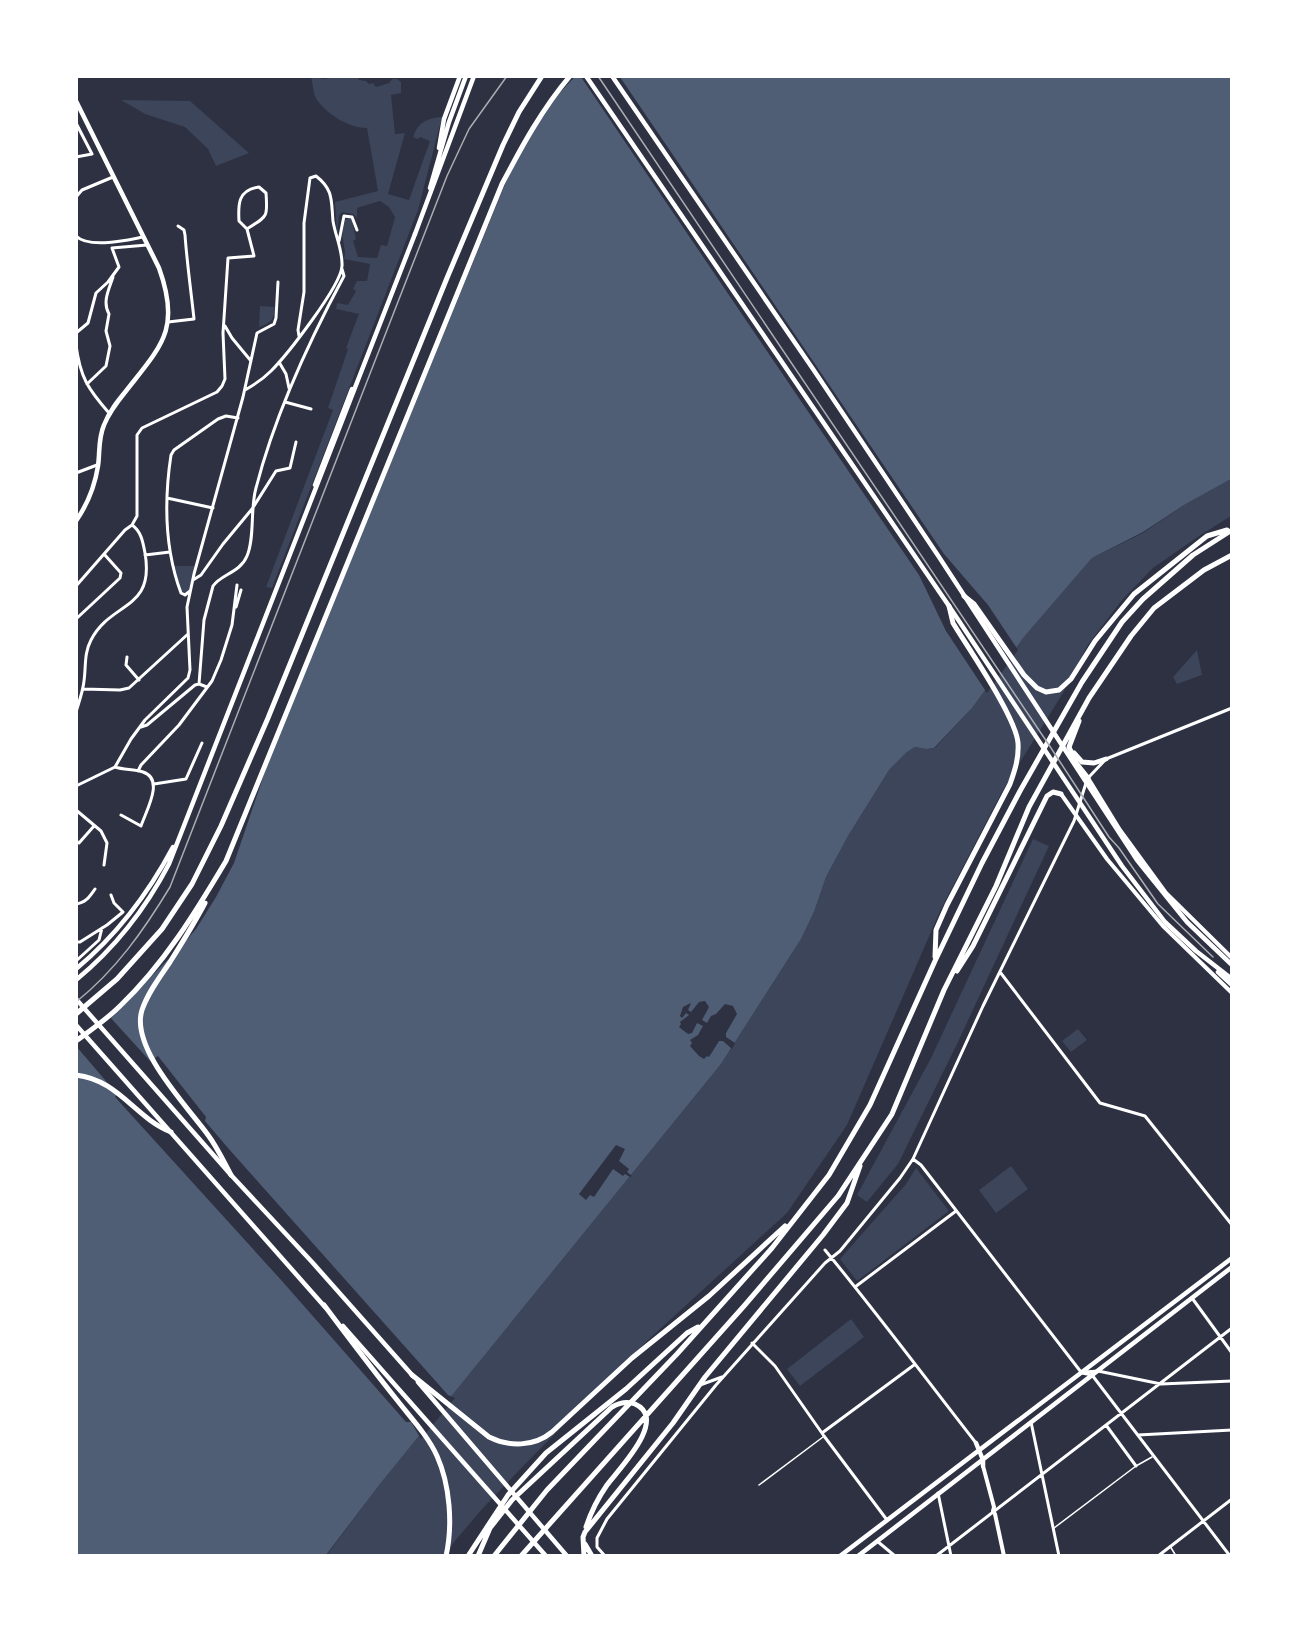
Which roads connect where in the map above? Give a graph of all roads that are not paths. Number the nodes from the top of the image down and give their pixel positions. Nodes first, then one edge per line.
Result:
1 (460, 76) edge
2 (466, 76) edge
3 (474, 76) edge
4 (542, 76) edge
5 (570, 76) edge
6 (586, 76) edge
7 (612, 76) edge
8 (77, 104) edge
9 (76, 123) edge
10 (76, 157) edge
11 (438, 157) junction
12 (113, 177) junction
13 (76, 197) edge
14 (178, 226) dead end
15 (248, 229) junction
16 (357, 230) dead end
17 (414, 233) junction
18 (76, 236) edge
19 (143, 237) junction
20 (338, 243) junction
21 (147, 245) junction
22 (342, 269) junction
23 (115, 273) junction
24 (279, 282) dead end
25 (168, 322) junction
26 (224, 324) junction
27 (76, 333) edge
28 (299, 336) junction
29 (76, 345) edge
30 (251, 361) junction
31 (279, 362) junction
32 (87, 384) junction
33 (290, 389) junction
34 (245, 390) junction
35 (285, 402) junction
36 (311, 410) dead end
37 (109, 413) junction
38 (238, 418) junction
39 (296, 442) dead end
40 (98, 464) junction
41 (76, 472) edge
42 (167, 498) junction
43 (213, 508) junction
44 (252, 509) junction
45 (76, 521) edge
46 (132, 525) junction
47 (1232, 529) edge
48 (170, 552) junction
49 (104, 554) junction
50 (145, 555) junction
51 (1232, 555) edge
52 (193, 580) junction
53 (237, 585) dead end
54 (76, 586) edge
55 (241, 590) dead end
56 (190, 591) junction
57 (964, 596) junction
58 (949, 606) junction
59 (234, 612) junction
60 (76, 619) edge
61 (188, 634) junction
62 (127, 657) dead end
63 (139, 680) junction
64 (199, 684) junction
65 (207, 687) junction
66 (83, 689) junction
67 (1089, 698) junction
68 (1232, 708) edge
69 (76, 712) edge
70 (141, 727) junction
71 (202, 743) dead end
72 (1069, 747) junction
73 (1106, 759) junction
74 (115, 767) junction
75 (138, 771) junction
76 (1088, 778) junction
77 (154, 784) junction
78 (76, 786) edge
79 (1061, 794) joint
80 (76, 810) edge
81 (121, 815) dead end
82 (1076, 815) junction
83 (94, 826) junction
84 (76, 841) edge
85 (226, 861) junction
86 (104, 865) dead end
87 (95, 889) dead end
88 (111, 895) dead end
89 (76, 903) edge
90 (102, 928) junction
91 (76, 942) edge
92 (1232, 958) edge
93 (76, 961) edge
94 (934, 961) junction
95 (1208, 961) junction
96 (1232, 965) edge
97 (76, 969) edge
98 (1000, 972) junction
99 (1232, 979) edge
100 (76, 980) edge
101 (1232, 985) edge
102 (944, 990) junction
103 (1232, 993) edge
104 (76, 999) edge
105 (76, 1014) edge
106 (76, 1025) edge
107 (76, 1041) edge
108 (76, 1075) edge
109 (171, 1132) junction
110 (863, 1157) junction
111 (913, 1159) junction
112 (231, 1175) junction
113 (956, 1211) junction
114 (796, 1215) junction
115 (1232, 1225) edge
116 (825, 1250) dead end
117 (832, 1258) junction
118 (1232, 1258) edge
119 (1232, 1267) edge
120 (855, 1287) junction
121 (1192, 1298) junction
122 (324, 1305) junction
123 (702, 1324) junction
124 (1232, 1328) edge
125 (1221, 1337) junction
126 (752, 1343) junction
127 (1232, 1353) edge
128 (914, 1365) junction
129 (1098, 1371) junction
130 (1080, 1372) junction
131 (412, 1375) junction
132 (1092, 1375) junction
133 (723, 1377) junction
134 (1232, 1381) edge
135 (1161, 1384) junction
136 (699, 1386) junction
137 (1121, 1413) junction
138 (1031, 1422) junction
139 (1106, 1425) junction
140 (1232, 1430) edge
141 (823, 1435) junction
142 (1138, 1435) junction
143 (976, 1443) joint
144 (980, 1450) junction
145 (1154, 1455) junction
146 (983, 1463) junction
147 (1136, 1466) junction
148 (1041, 1474) junction
149 (759, 1485) dead end
150 (938, 1494) junction
151 (1232, 1499) edge
152 (993, 1511) junction
153 (887, 1520) junction
154 (1203, 1520) junction
155 (893, 1528) junction
156 (1053, 1529) junction
157 (584, 1534) junction
158 (877, 1541) junction
159 (949, 1546) junction
160 (1170, 1546) junction
161 (446, 1556) edge
162 (468, 1556) edge
163 (478, 1556) edge
164 (494, 1556) edge
165 (521, 1556) edge
166 (546, 1556) edge
167 (567, 1556) edge
168 (584, 1556) edge
169 (592, 1556) edge
170 (605, 1556) edge
171 (840, 1556) edge
172 (858, 1556) edge
173 (895, 1556) edge
174 (936, 1556) edge
175 (951, 1556) edge
176 (1004, 1556) edge
177 (1059, 1556) edge
178 (1158, 1556) edge
179 (1176, 1556) edge
180 (1230, 1556) edge

1 - 11 main road
2 - 11 main road
3 - 17 main road
4 - 105 highway
5 - 85 highway
6 - 58 main road
7 - 57 main road
8 - 12 main road
9 - 10 street
11 - 17 main road
12 - 13 street
12 - 19 main road
14 - 25 street
15 - 15 street
15 - 26 street
16 - 20 street
17 - 97 main road
17 - 100 main road
18 - 19 street
19 - 21 main road
20 - 22 street
20 - 28 street
21 - 23 street
21 - 25 main road
22 - 28 street
22 - 33 street
23 - 27 street
23 - 32 street
24 - 30 street
25 - 37 main road
26 - 30 street
26 - 46 street
28 - 31 street
29 - 32 street
30 - 34 street
31 - 33 street
31 - 34 street
32 - 37 street
33 - 35 street
34 - 38 street
35 - 36 street
35 - 44 street
37 - 40 main road
38 - 42 street
38 - 43 street
39 - 44 street
40 - 41 street
40 - 45 main road
42 - 43 street
42 - 48 street
43 - 52 street
44 - 52 street
44 - 64 street
46 - 49 street
46 - 50 street
47 - 57 highway
47 - 94 highway
48 - 50 street
48 - 56 street
49 - 54 street
49 - 60 street
50 - 66 street
51 - 67 highway
52 - 56 street
53 - 59 street
55 - 59 street
56 - 61 street
57 - 96 main road
58 - 94 highway
58 - 95 main road
59 - 65 street
61 - 63 street
61 - 70 street
62 - 63 street
63 - 66 street
64 - 65 street
64 - 70 street
65 - 75 street
66 - 69 street
67 - 72 highway
67 - 102 highway
68 - 73 street
70 - 74 street
71 - 77 street
72 - 73 highway
72 - 76 highway
73 - 76 street
74 - 75 street
74 - 78 street
75 - 77 street
76 - 82 street
76 - 92 street
77 - 81 street
79 - 82 street
79 - 102 highway
80 - 83 street
82 - 98 street
82 - 103 street
83 - 84 street
83 - 86 street
85 - 107 highway
85 - 112 highway
87 - 89 street
88 - 90 street
90 - 91 street
90 - 93 street
94 - 114 highway
95 - 99 main road
95 - 101 main road
98 - 111 street
98 - 115 street
102 - 110 highway
104 - 112 main road
106 - 109 main road
108 - 109 highway
109 - 122 main road
110 - 136 highway
110 - 165 highway
111 - 113 street
111 - 117 street
112 - 131 main road
113 - 120 street
113 - 130 street
114 - 123 highway
114 - 131 highway
116 - 117 street
117 - 120 street
117 - 126 street
118 - 130 main road
119 - 121 main road
120 - 128 street
121 - 125 street
121 - 129 main road
122 - 161 highway
122 - 166 main road
123 - 162 highway
123 - 164 highway
124 - 125 street
125 - 127 street
125 - 135 street
126 - 133 street
126 - 141 street
128 - 141 street
128 - 143 street
129 - 130 street
129 - 132 main road
129 - 135 street
130 - 132 street
130 - 144 main road
131 - 167 main road
132 - 137 street
132 - 138 main road
133 - 136 street
133 - 170 street
134 - 135 street
135 - 137 street
136 - 157 highway
137 - 139 street
137 - 142 street
138 - 146 main road
138 - 148 street
139 - 147 street
139 - 148 street
140 - 142 street
141 - 149 lane
141 - 153 street
142 - 145 street
143 - 144 main road
144 - 146 main road
144 - 153 main road
145 - 147 lane
145 - 154 street
146 - 150 main road
146 - 152 street
147 - 156 lane
148 - 152 street
148 - 156 street
150 - 155 main road
150 - 159 street
151 - 154 street
152 - 159 street
152 - 176 street
153 - 155 main road
153 - 171 main road
154 - 160 street
154 - 180 street
155 - 158 main road
156 - 177 street
157 - 163 highway
157 - 168 highway
157 - 169 highway
158 - 172 main road
158 - 173 street
159 - 174 street
159 - 175 street
160 - 178 street
160 - 179 lane

